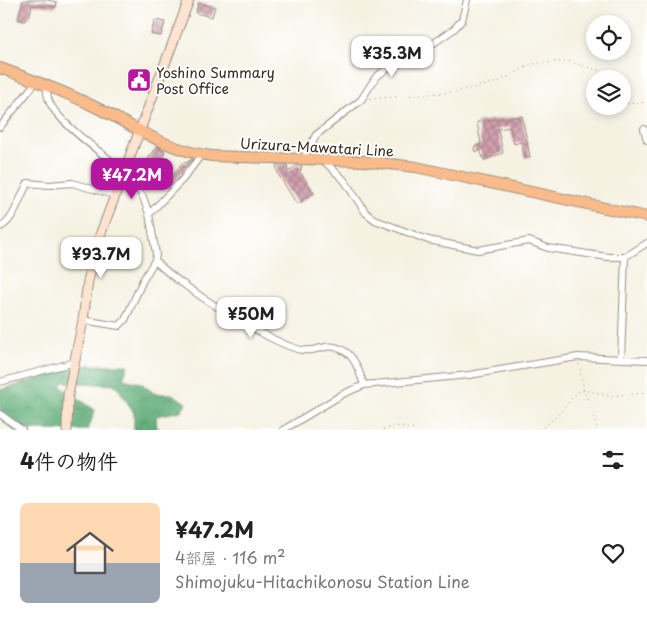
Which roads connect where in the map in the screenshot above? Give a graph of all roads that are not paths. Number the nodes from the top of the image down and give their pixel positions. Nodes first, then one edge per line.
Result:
1 (189, 0) edge
2 (467, 0) edge
3 (0, 68) edge
4 (36, 82) junction
5 (46, 86) junction
6 (0, 127) edge
7 (644, 129) dead end
8 (139, 130) junction
9 (647, 140) edge
10 (201, 155) junction
11 (302, 160) junction
12 (323, 160) junction
13 (123, 174) junction
14 (114, 195) junction
15 (149, 214) junction
16 (647, 217) edge
17 (0, 226) edge
18 (647, 243) edge
19 (625, 257) junction
20 (155, 260) junction
21 (84, 320) junction
22 (621, 359) junction
23 (647, 360) edge
24 (74, 362) junction
25 (0, 382) edge
26 (364, 385) junction
27 (0, 414) edge
28 (22, 430) edge
29 (67, 430) edge
30 (283, 430) edge

1 - 8 main road
2 - 11 street
3 - 4 main road, Urizura-Mawatari Line
4 - 5 main road, Urizura-Mawatari Line
4 - 6 street
5 - 8 main road, Urizura-Mawatari Line
5 - 13 street
7 - 9 street
8 - 10 main road, Urizura-Mawatari Line
8 - 13 main road
10 - 11 main road, Urizura-Mawatari Line
10 - 15 street
11 - 12 main road, Urizura-Mawatari Line
12 - 16 main road, Urizura-Mawatari Line
12 - 19 street
13 - 14 main road
13 - 15 street
14 - 17 street
14 - 21 main road
15 - 20 street
18 - 19 street
19 - 22 street
20 - 21 street
20 - 26 street
21 - 24 main road
22 - 23 street
22 - 26 street
24 - 25 street
24 - 29 main road
26 - 30 street
27 - 28 street

